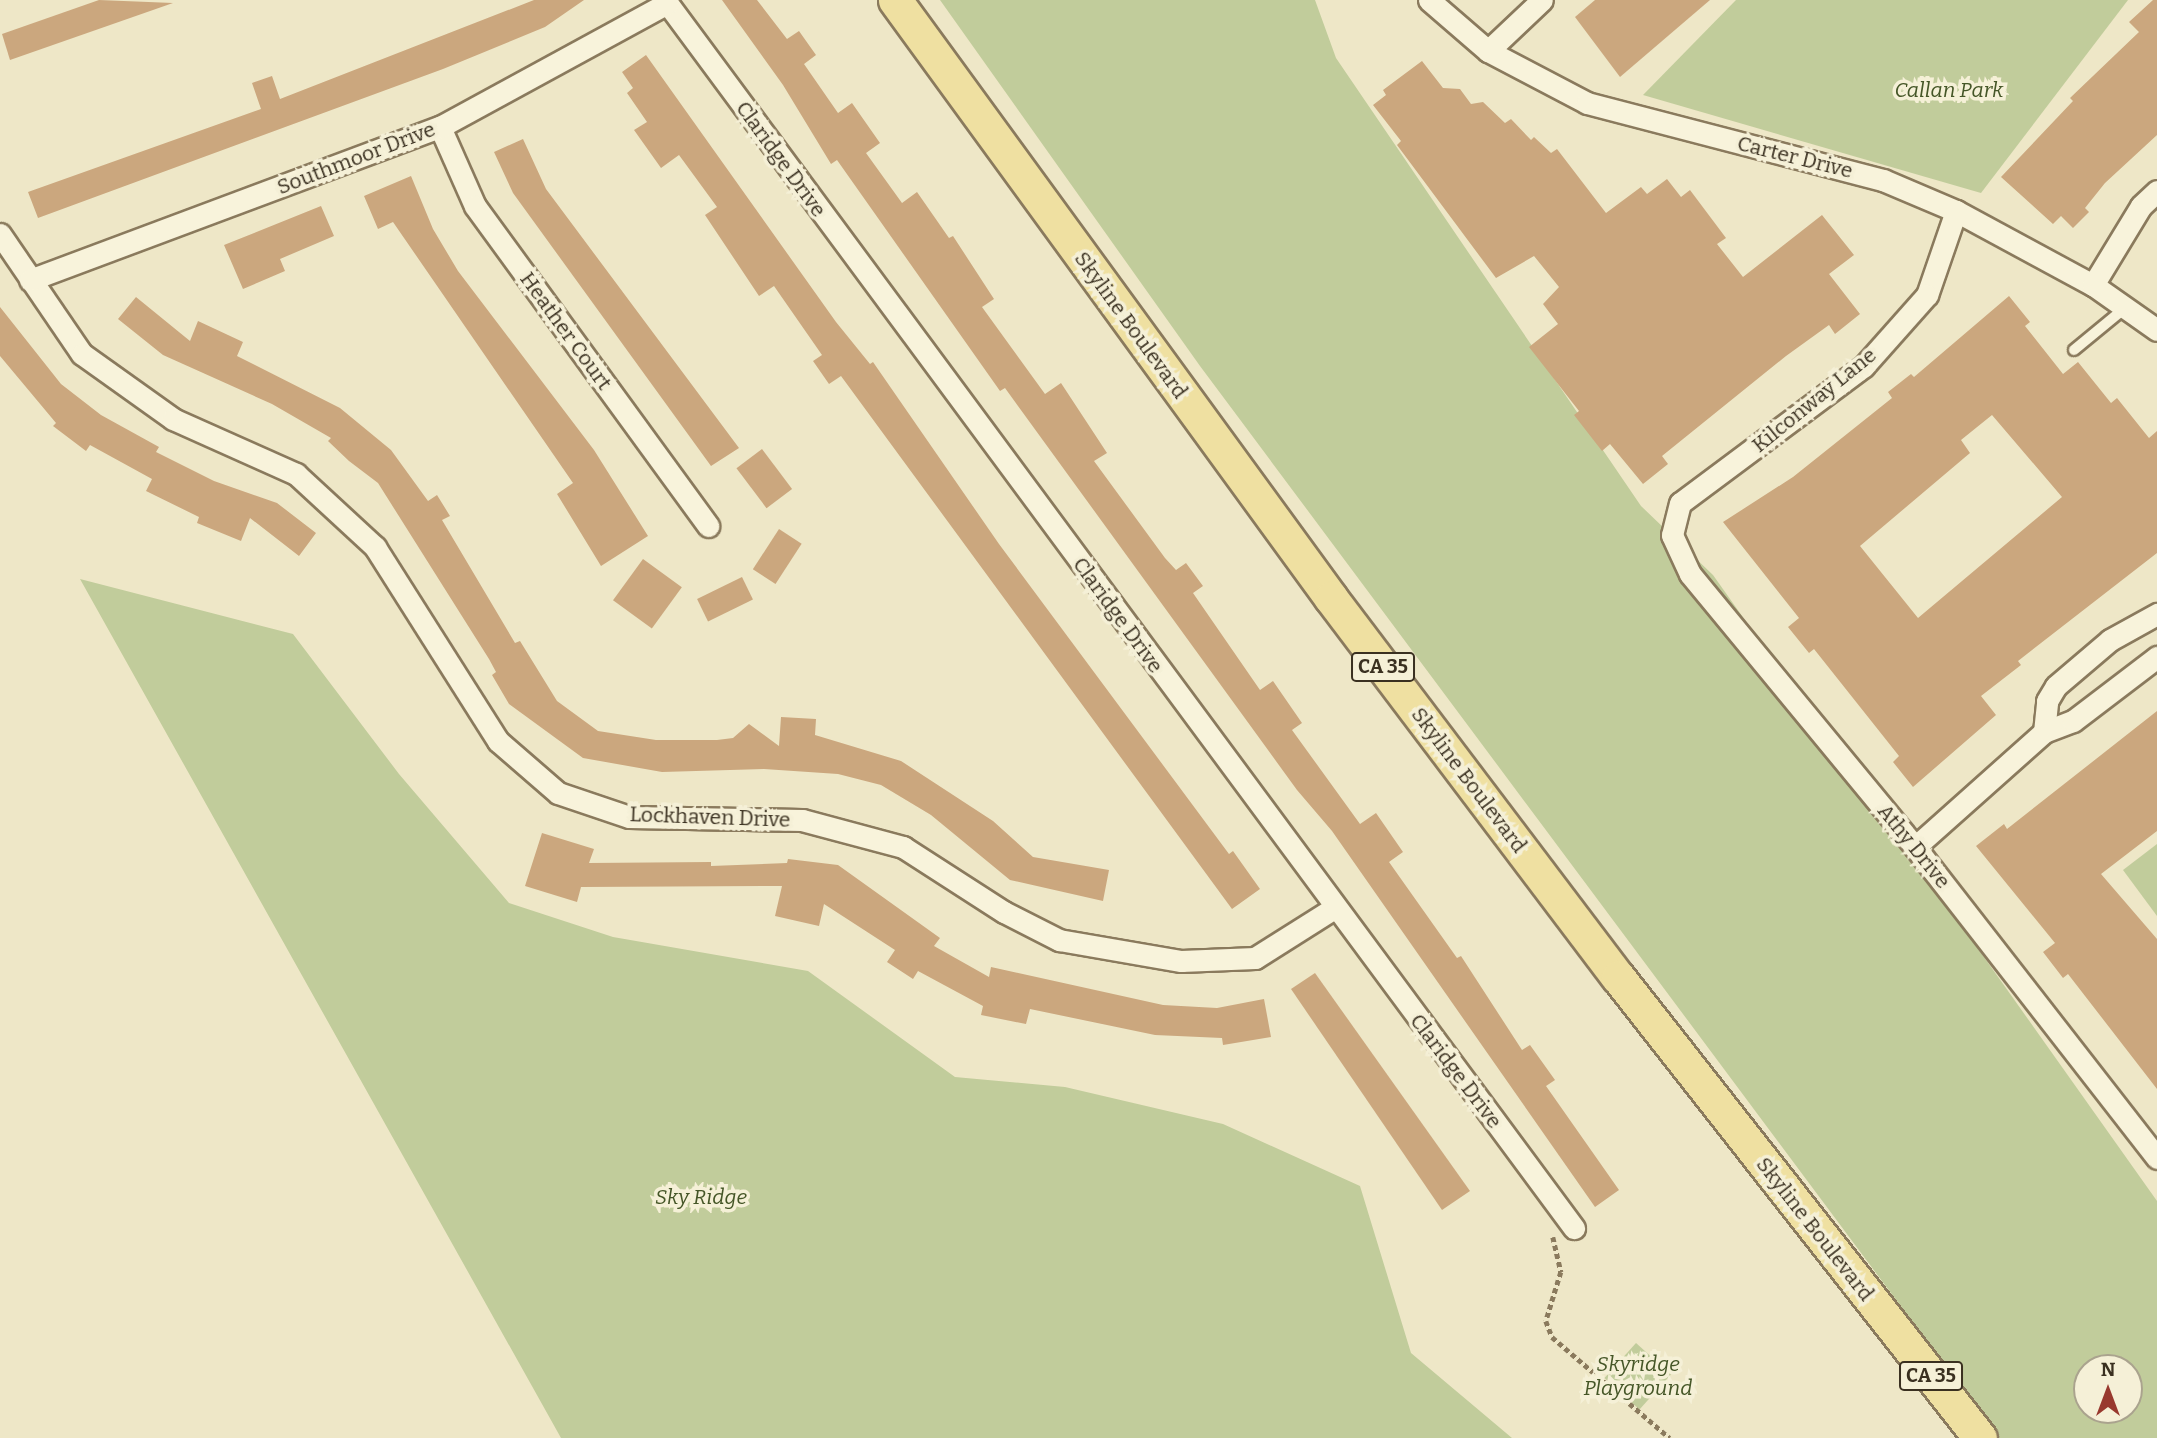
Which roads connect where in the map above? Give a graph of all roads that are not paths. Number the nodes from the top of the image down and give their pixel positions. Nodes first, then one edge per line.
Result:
1 (895, 0) edge
2 (1429, 0) edge
3 (1542, 0) edge
4 (666, 2) edge
5 (1488, 51) junction
6 (440, 127) junction
7 (2157, 191) edge
8 (1956, 211) junction
9 (0, 234) edge
10 (30, 280) junction
11 (2093, 285) junction
12 (2125, 308) junction
13 (2157, 330) edge
14 (2074, 350) dead end
15 (708, 526) dead end
16 (1672, 535) joint
17 (2157, 614) edge
18 (2157, 657) edge
19 (2044, 732) junction
20 (1915, 847) junction
21 (1334, 908) junction
22 (2157, 1158) edge
23 (1568, 1221) road end
24 (1882, 1314) junction
25 (1952, 1438) edge
26 (1969, 1438) edge
27 (1980, 1438) edge

1 - 24 main road, Skyline Boulevard / CA 35
2 - 5 street, Carter Drive
3 - 5 street
4 - 6 street, Southmoor Drive
4 - 21 street, Claridge Drive
5 - 8 street, Carter Drive
6 - 10 street, Southmoor Drive
6 - 15 street, Heather Court
7 - 11 street
8 - 11 street, Carter Drive
8 - 16 street, Kilconway Lane
9 - 10 street, Lockhaven Drive
10 - 21 street, Lockhaven Drive
11 - 12 street, Carter Drive
12 - 13 street, Carter Drive
12 - 14 lane
16 - 20 street, Athy Drive
17 - 19 street
18 - 19 street
19 - 20 street
20 - 22 street, Athy Drive
21 - 23 street, Claridge Drive
24 - 25 main road
24 - 26 main road, Skyline Boulevard / CA 35
24 - 27 main road, Skyline Boulevard / CA 35

